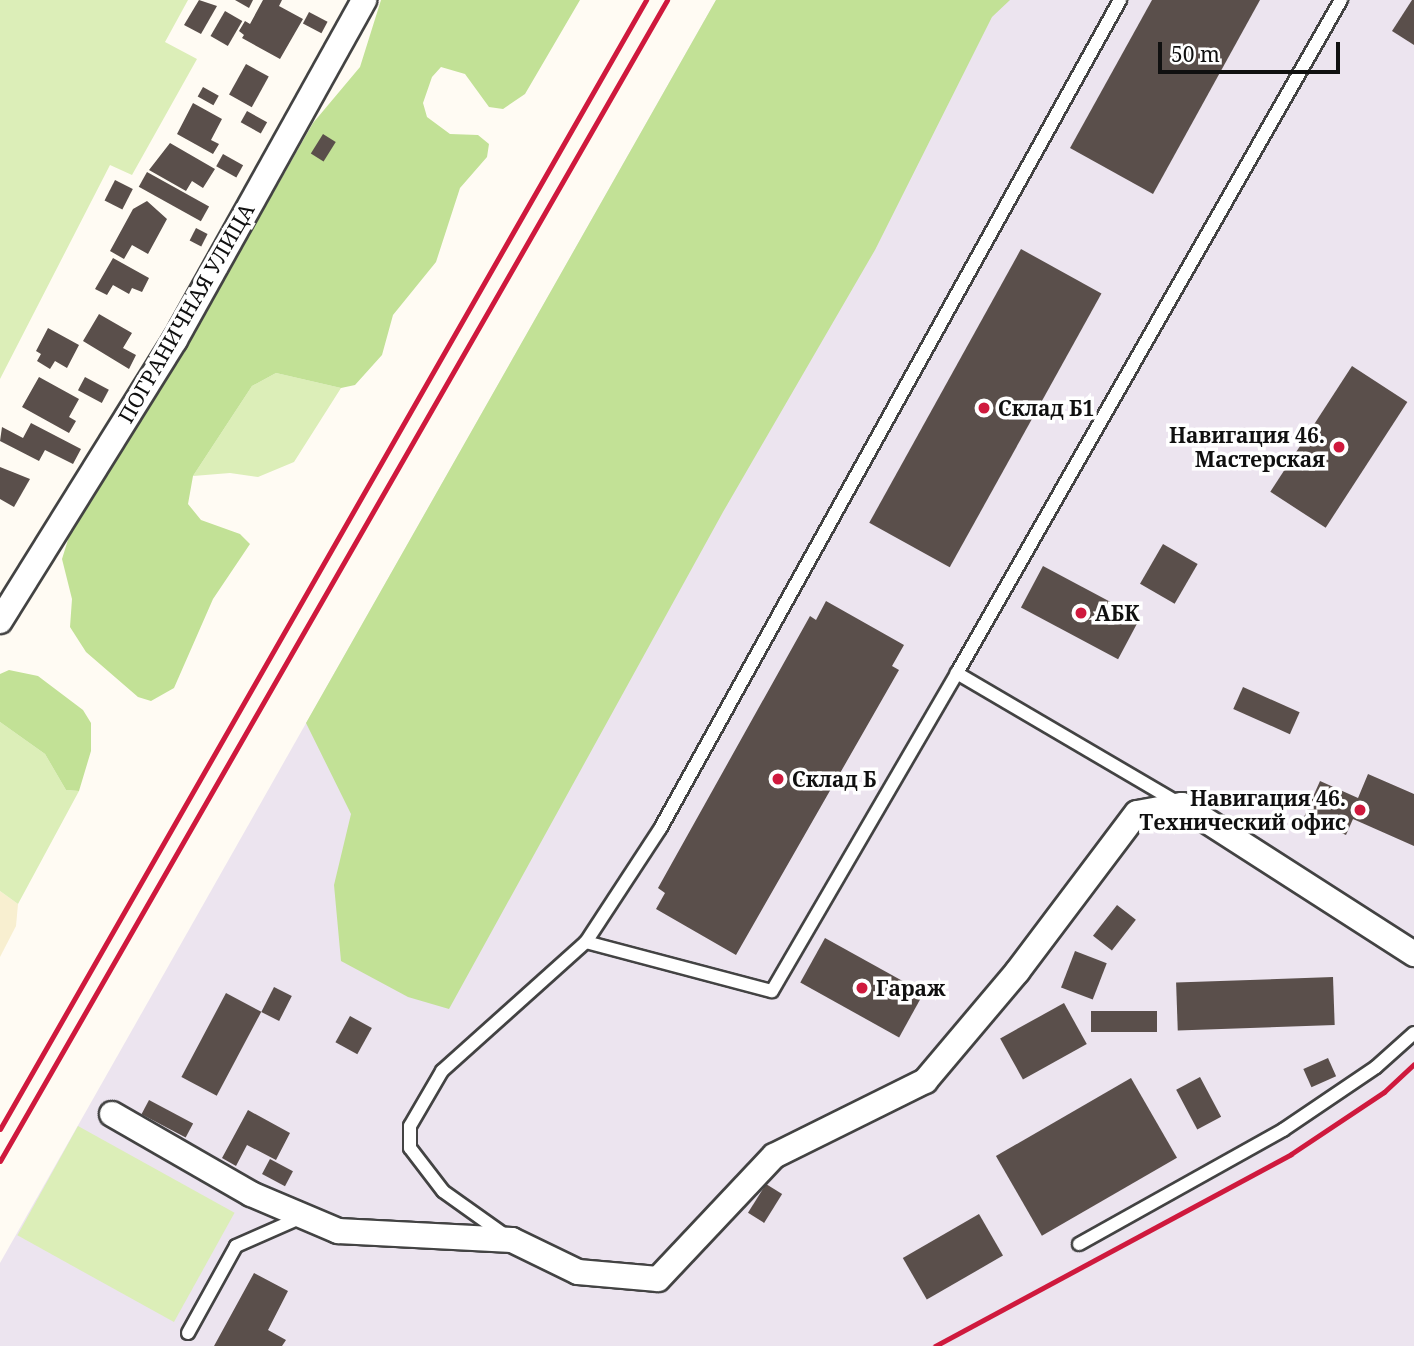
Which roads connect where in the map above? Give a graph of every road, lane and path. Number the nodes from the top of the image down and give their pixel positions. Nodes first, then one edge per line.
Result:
1 (364, 0) edge
2 (1120, 0) edge
3 (1340, 0) edge
4 (0, 621) edge
5 (957, 673) junction
6 (1182, 805) junction
7 (586, 942) junction
8 (1414, 954) edge
9 (1414, 1033) edge
10 (112, 1114) dead end
11 (304, 1216) junction
12 (512, 1240) junction
13 (1079, 1244) dead end
14 (188, 1333) dead end

1 - 4 street, ПОГРАНИЧНАЯ УЛИЦА
2 - 7 lane
3 - 5 lane
5 - 6 lane
5 - 7 lane
6 - 8 street
6 - 12 street
7 - 12 lane
9 - 13 lane
10 - 11 street
11 - 12 street
11 - 14 lane

